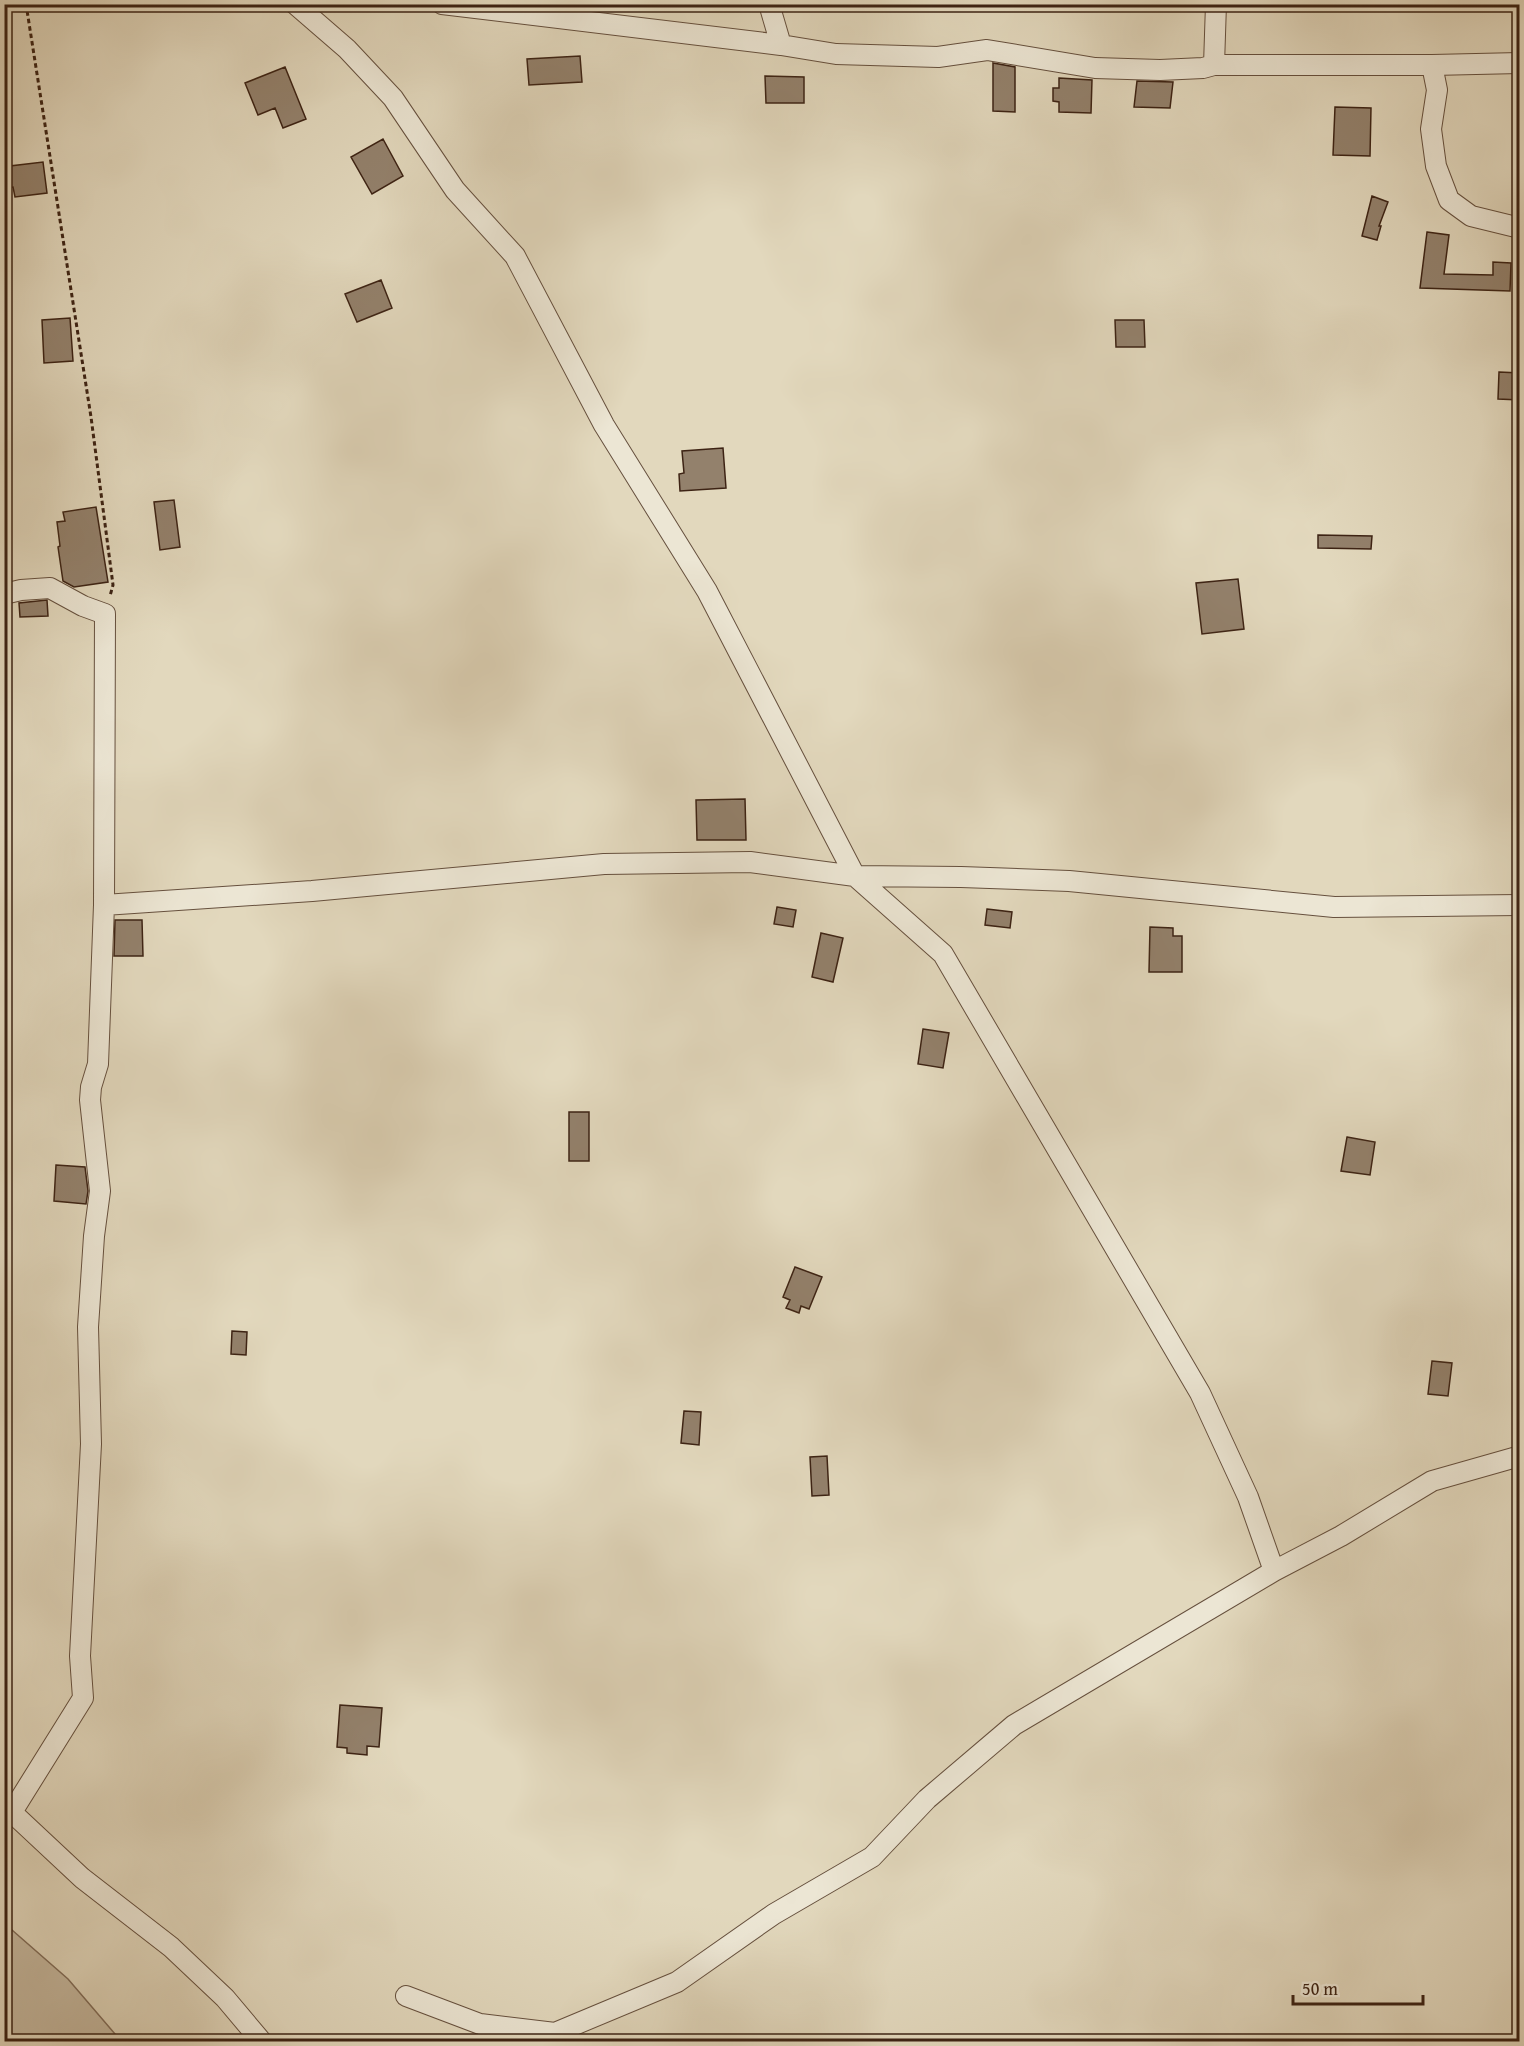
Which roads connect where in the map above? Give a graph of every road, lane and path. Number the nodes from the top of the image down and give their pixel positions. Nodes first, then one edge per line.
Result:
1 (26, 4) edge
2 (295, 4) edge
3 (442, 4) edge
4 (769, 4) edge
5 (1216, 4) edge
6 (781, 45) junction
7 (1520, 63) edge
8 (1214, 64) junction
9 (1432, 65) junction
10 (1520, 228) edge
11 (4, 594) edge
12 (105, 614) junction
13 (855, 876) junction
14 (105, 905) junction
15 (1520, 905) edge
16 (1520, 1456) edge
17 (1274, 1571) junction
18 (8, 1808) edge
19 (406, 1996) dead end
20 (262, 2042) edge

1 - 12 path
2 - 13 street
3 - 6 street
4 - 6 street
5 - 8 street
6 - 8 street
7 - 9 street
8 - 9 street
9 - 10 street
11 - 12 street
12 - 14 street
13 - 14 street
13 - 15 street
13 - 17 street
14 - 18 street
16 - 17 street
17 - 19 street
18 - 20 street

